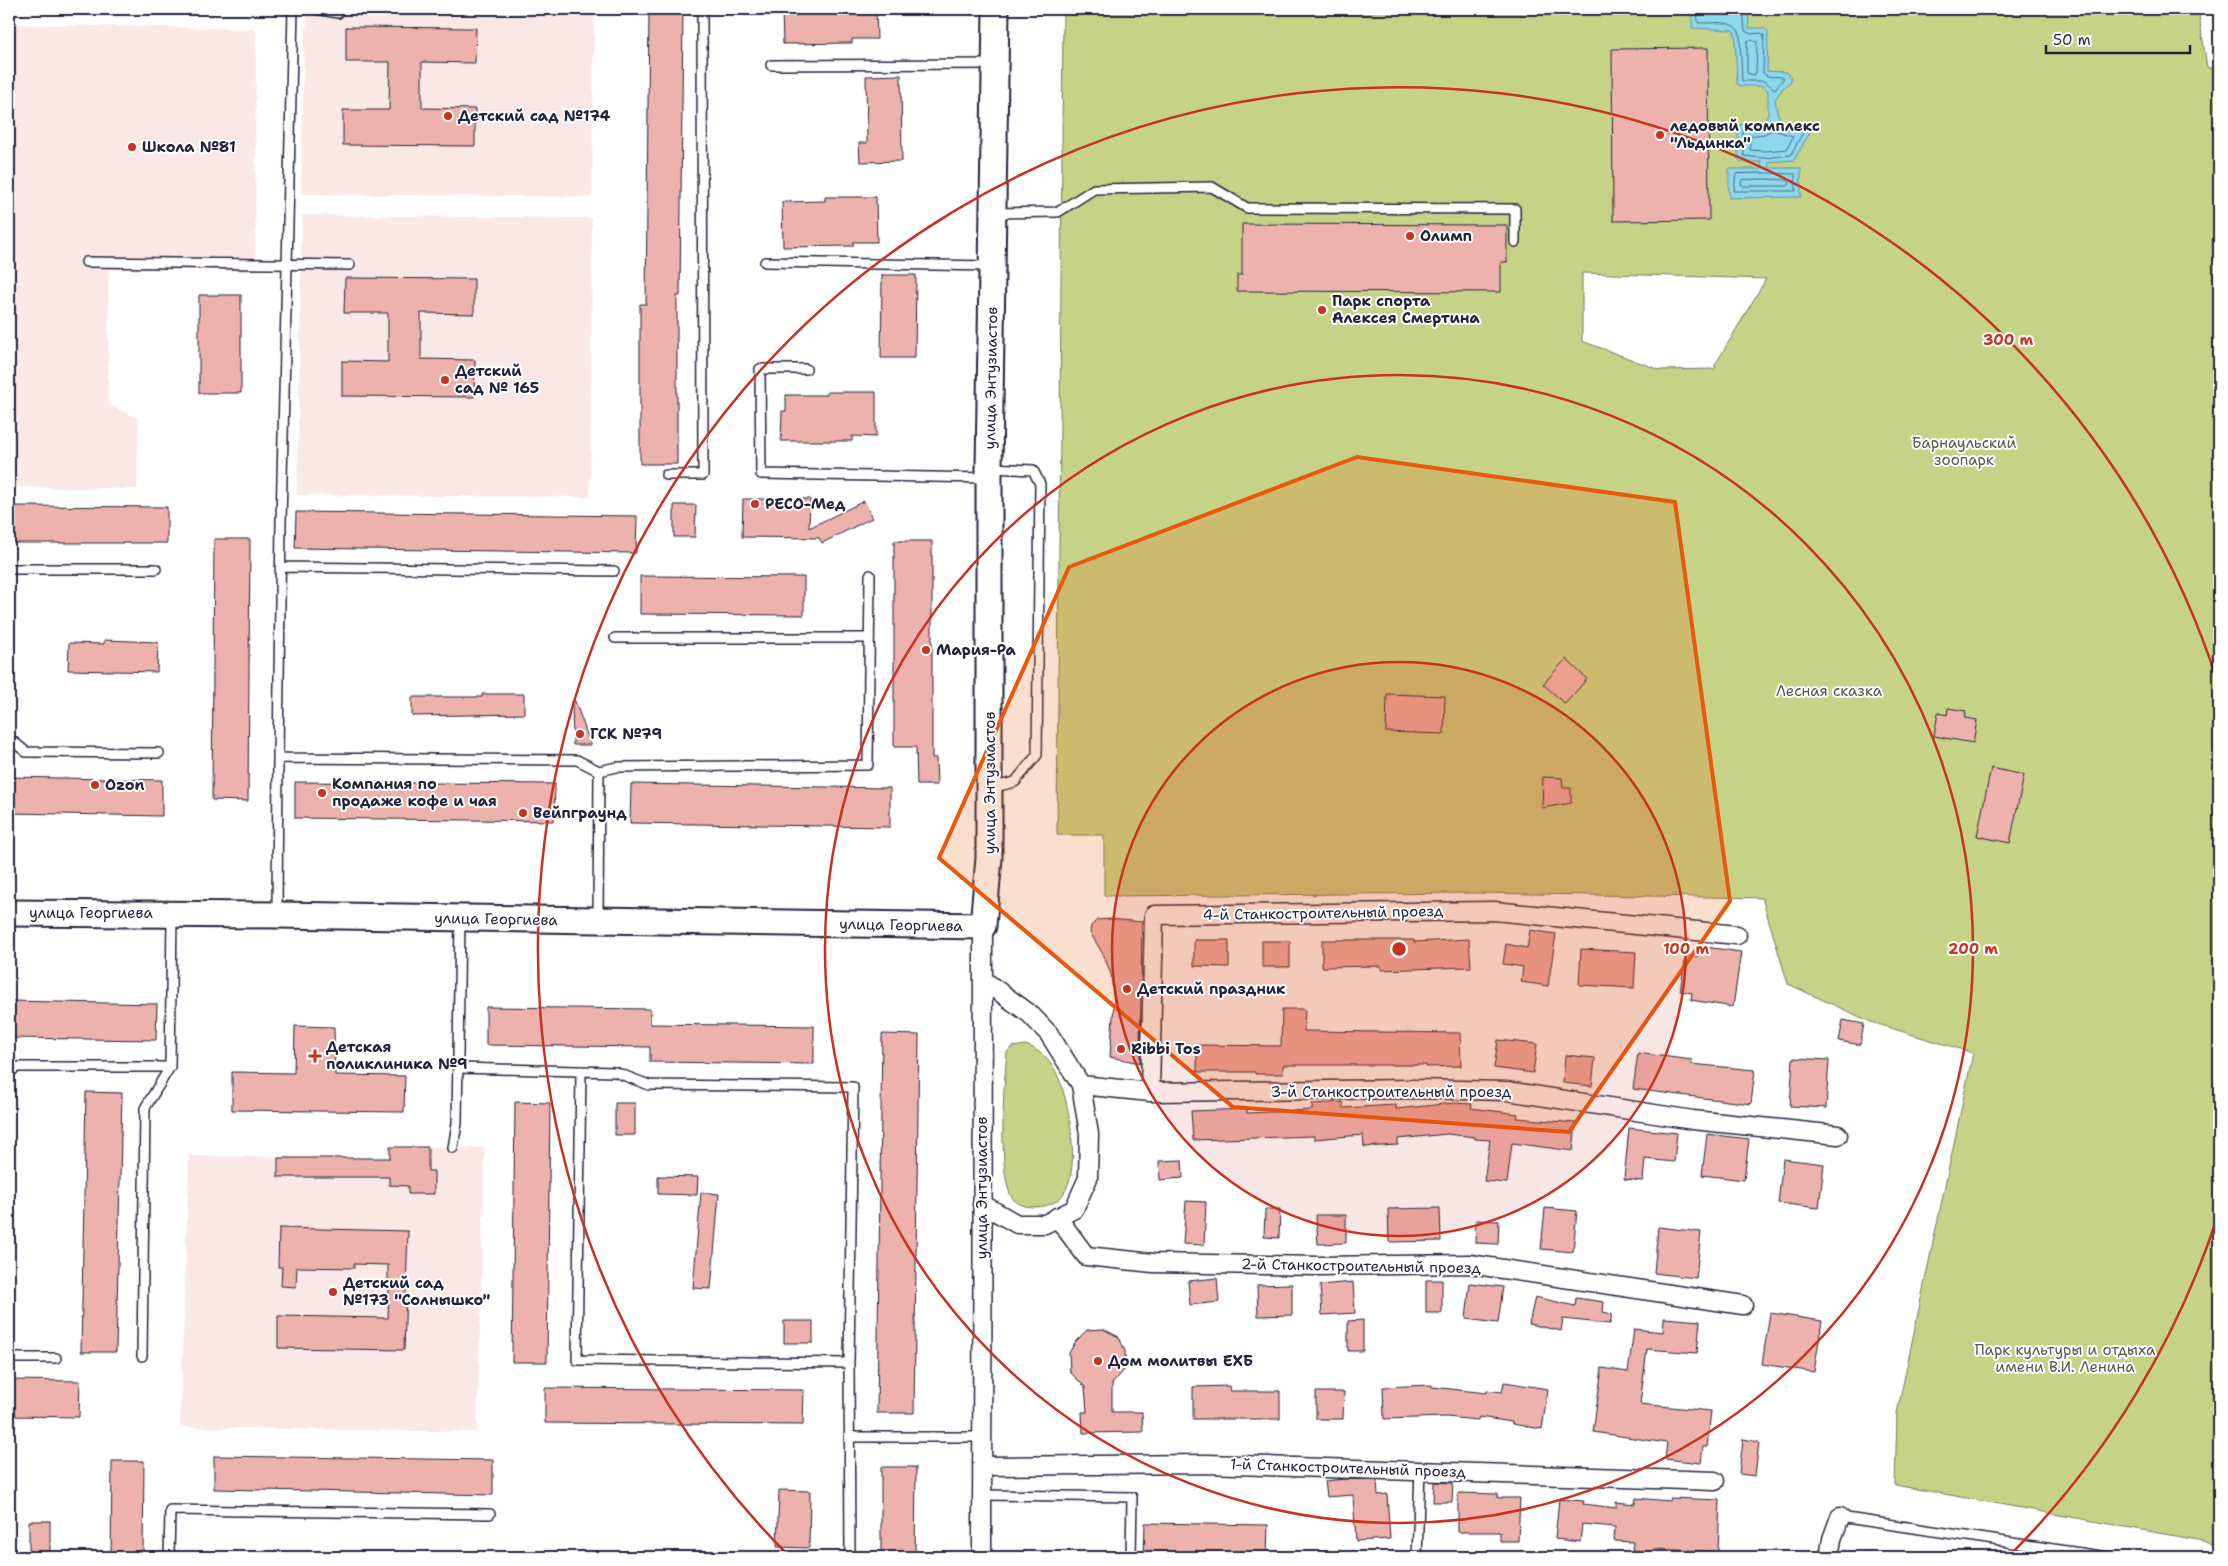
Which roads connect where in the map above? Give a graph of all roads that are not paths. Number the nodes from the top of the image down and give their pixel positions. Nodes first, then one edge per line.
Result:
1 (293, 9) edge
2 (316, 9) edge
3 (702, 9) edge
4 (996, 9) edge
5 (338, 12) dead end
6 (995, 64) junction
7 (771, 65) dead end
8 (993, 213) junction
9 (1515, 242) dead end
10 (86, 262) dead end
11 (765, 262) dead end
12 (286, 265) junction
13 (350, 265) dead end
14 (992, 266) junction
15 (806, 368) dead end
16 (989, 473) junction
17 (666, 475) dead end
18 (280, 567) junction
19 (9, 569) edge
20 (156, 569) dead end
21 (614, 571) dead end
22 (870, 575) dead end
23 (615, 638) dead end
24 (869, 638) junction
25 (9, 738) edge
26 (159, 753) dead end
27 (278, 758) junction
28 (599, 771) junction
29 (990, 788) junction
30 (9, 913) edge
31 (172, 913) junction
32 (277, 915) junction
33 (460, 918) junction
34 (598, 920) junction
35 (983, 926) junction
36 (1737, 935) dead end
37 (983, 980) junction
38 (170, 1067) junction
39 (458, 1068) junction
40 (581, 1071) junction
41 (9, 1072) edge
42 (1081, 1086) junction
43 (1150, 1092) junction
44 (1838, 1135) dead end
45 (453, 1148) dead end
46 (982, 1204) junction
47 (1057, 1217) junction
48 (1743, 1305) dead end
49 (142, 1356) dead end
50 (9, 1358) edge
51 (56, 1358) dead end
52 (850, 1363) junction
53 (850, 1437) junction
54 (982, 1437) junction
55 (982, 1466) junction
56 (1420, 1470) junction
57 (1715, 1481) dead end
58 (982, 1495) junction
59 (490, 1514) dead end
60 (1840, 1517) joint
61 (169, 1557) edge
62 (850, 1557) edge
63 (982, 1557) edge
64 (1132, 1557) edge
65 (1418, 1557) edge
66 (1829, 1557) edge
67 (2107, 1557) edge

1 - 12 lane
2 - 5 lane
3 - 17 lane
4 - 6 street, улица Энтузиастов
6 - 7 lane
6 - 8 street, улица Энтузиастов
8 - 9 lane
8 - 14 street, улица Энтузиастов
10 - 12 lane
11 - 14 lane
12 - 13 lane
12 - 18 lane
14 - 16 street, улица Энтузиастов
15 - 16 lane
16 - 29 street, улица Энтузиастов
16 - 29 lane
18 - 21 lane
18 - 27 lane
19 - 20 lane
22 - 24 lane
23 - 24 lane
24 - 28 lane
25 - 26 lane
27 - 28 lane
27 - 32 lane
28 - 34 lane
29 - 35 street, улица Энтузиастов
30 - 31 street, улица Георгиева
31 - 32 street, улица Георгиева
31 - 38 lane
32 - 33 street, улица Георгиева
33 - 34 street, улица Георгиева
33 - 39 lane
34 - 35 street, улица Георгиева
35 - 37 street, улица Энтузиастов
36 - 43 street, 4-й Станкостроительный проезд
37 - 42 street
37 - 46 street, улица Энтузиастов
38 - 41 lane
38 - 49 lane
39 - 40 lane
39 - 45 lane
40 - 52 lane
40 - 52 lane
42 - 43 street
42 - 47 street
43 - 44 street, 3-й Станкостроительный проезд
46 - 47 street
46 - 54 street, улица Энтузиастов
47 - 48 street, 2-й Станкостроительный проезд
50 - 51 lane
52 - 53 lane
53 - 54 lane
53 - 62 lane
54 - 55 street, улица Энтузиастов
55 - 56 street, 1-й Станкостроительный проезд
55 - 58 street, улица Энтузиастов
56 - 57 street, 1-й Станкостроительный проезд
56 - 65 lane
58 - 63 street, улица Энтузиастов
58 - 64 lane
59 - 61 lane
60 - 66 street
60 - 67 lane

